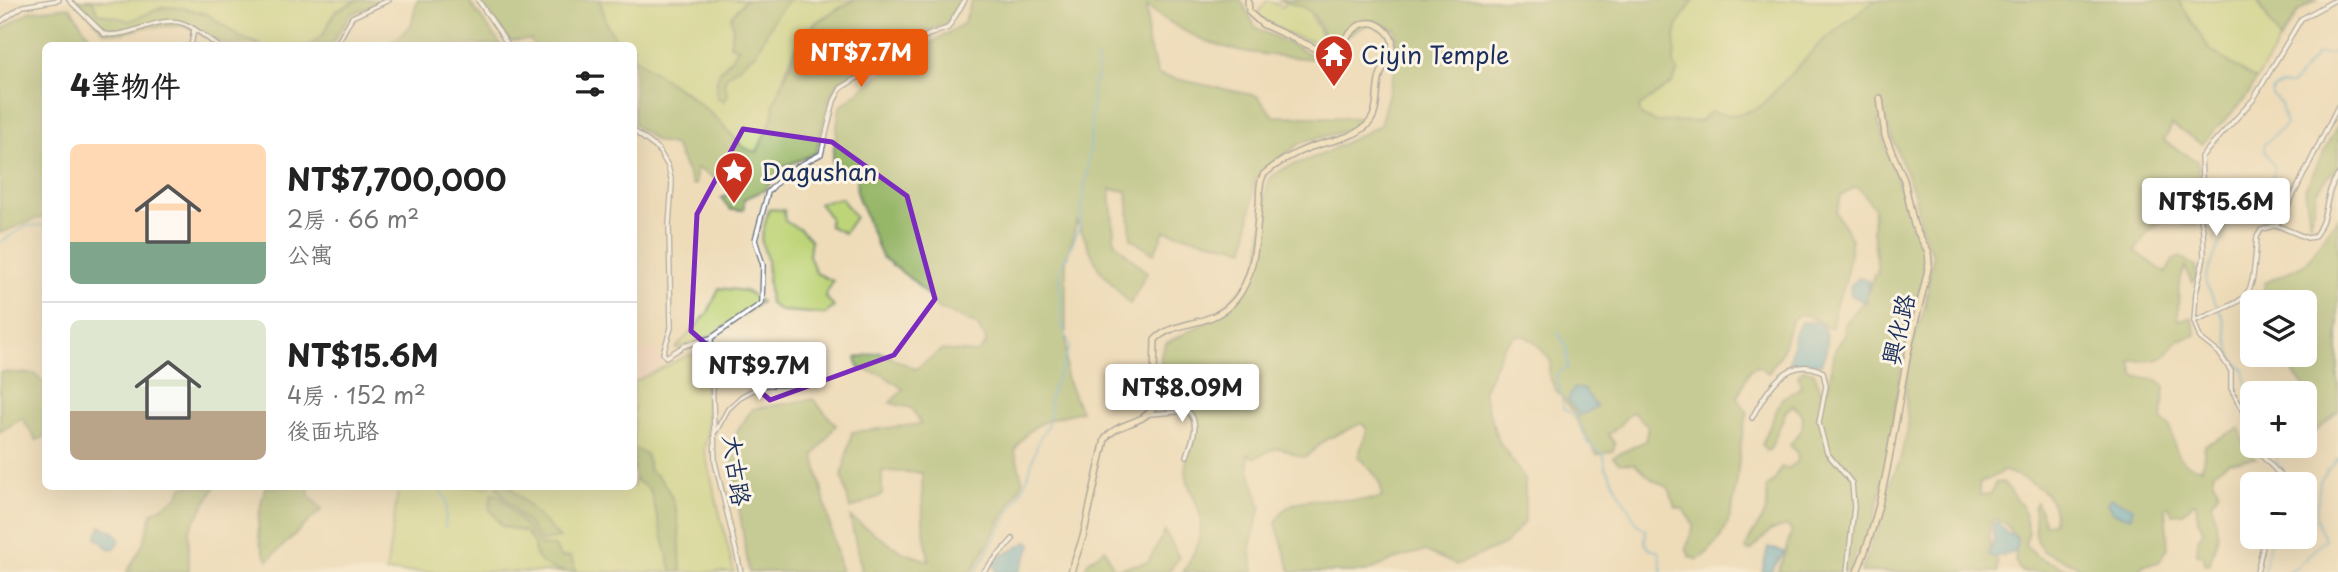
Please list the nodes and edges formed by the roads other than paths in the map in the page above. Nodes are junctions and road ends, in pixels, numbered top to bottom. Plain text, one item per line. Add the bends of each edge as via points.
1 (59, 0) edge
2 (69, 0) edge
3 (389, 0) edge
4 (478, 0) edge
5 (965, 0) edge
6 (1248, 0) edge
7 (2335, 0) edge
8 (0, 22) edge
9 (194, 29) junction
10 (192, 42) edge
11 (212, 42) edge
12 (337, 42) edge
13 (506, 42) edge
14 (1880, 98) dead end
15 (2338, 106) edge
16 (637, 133) edge
17 (2338, 175) edge
18 (2276, 225) junction
19 (2194, 321) junction
20 (710, 338) junction
21 (807, 379) dead end
22 (1149, 414) junction
23 (1752, 418) dead end
24 (715, 433) junction
25 (1187, 456) dead end
26 (2277, 472) edge
27 (1013, 539) dead end
28 (2262, 549) edge
29 (741, 572) edge
30 (983, 572) edge
31 (1071, 572) edge
32 (1847, 572) edge
33 (1857, 572) edge
34 (2257, 572) edge

1 - 8 street via 23,6
2 - 9 street via 108,35 170,21
3 - 12 street via 352,17
4 - 13 street
5 - 20 street via 948,27 841,89 821,154 787,172 768,192 755,240 763,265 762,303
6 - 22 street via 1255,19 1307,47 1329,51 1370,23 1382,28 1392,47 1381,72 1373,119 1365,127 1305,149 1264,174 1245,284 1224,311 1157,337 1153,345 1155,402
7 - 19 street via 2301,19 2253,100 2202,153 2199,211 2204,257
9 - 10 street
9 - 11 street
14 - 33 street, 興化路 via 1885,136 1904,180 1929,263 1876,527
15 - 18 street
16 - 20 street via 664,157 672,183 671,328 663,354 666,357
17 - 18 street via 2314,237
18 - 19 street via 2261,230 2257,237 2252,290 2242,300
19 - 26 street via 2200,338 2220,353 2231,372 2248,448
20 - 24 street, 大古路
21 - 24 street via 763,386 742,396 728,409
22 - 25 street via 1188,411 1196,425
22 - 31 street via 1105,439
23 - 32 street via 1767,388 1787,371 1812,368 1824,372 1819,423 1826,453 1853,483
24 - 29 street, 大古路 via 715,462
27 - 30 street
28 - 34 street

